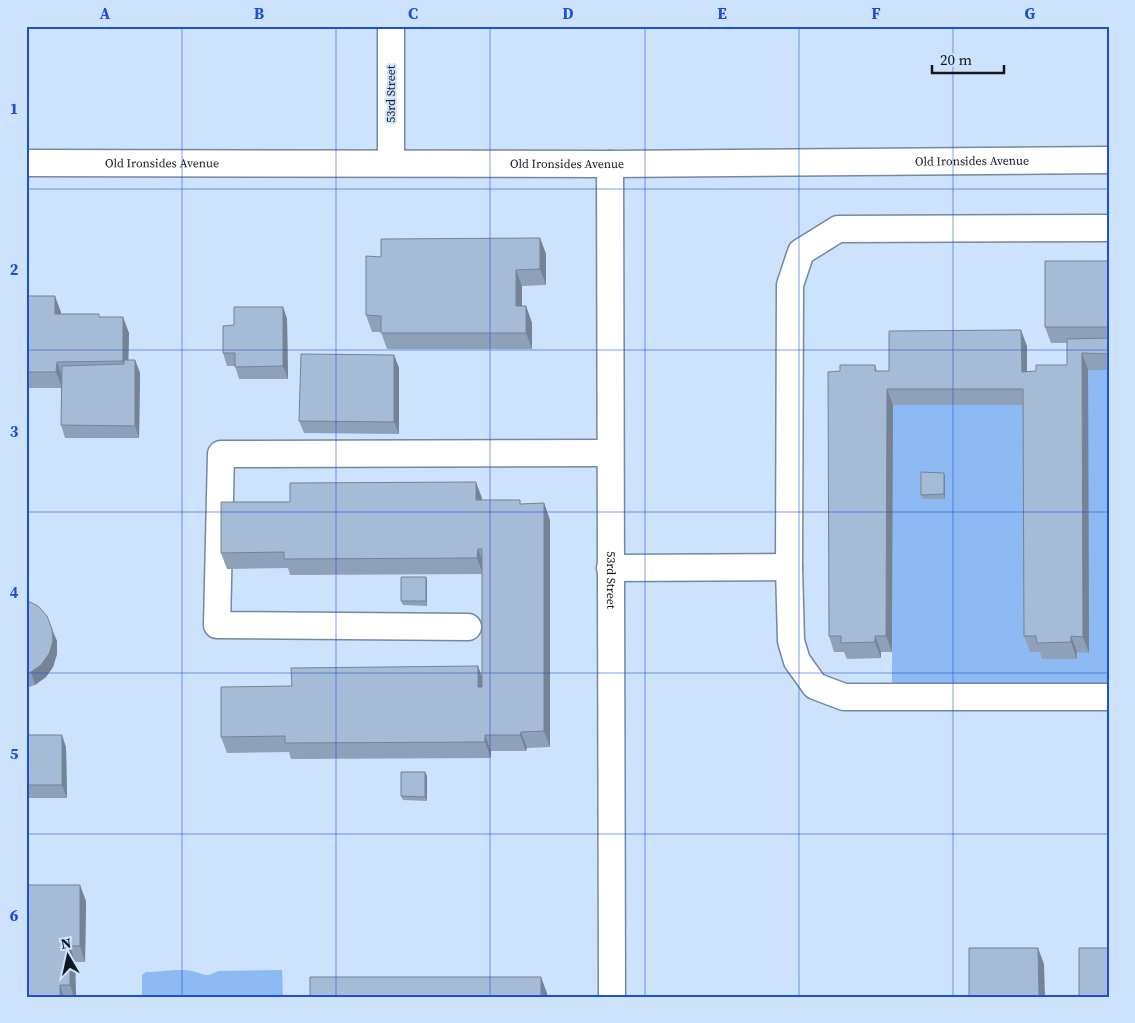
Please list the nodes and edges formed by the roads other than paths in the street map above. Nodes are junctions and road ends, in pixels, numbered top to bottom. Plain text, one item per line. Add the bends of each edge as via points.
1 (391, 26) edge
2 (1109, 160) edge
3 (26, 163) edge
4 (391, 163) junction
5 (610, 164) junction
6 (1109, 228) edge
7 (610, 453) junction
8 (789, 567) junction
9 (610, 568) junction
10 (468, 627) dead end
11 (1109, 697) edge
12 (612, 997) edge

1 - 4 street, 53rd Street
2 - 5 street, Old Ironsides Avenue
3 - 4 street, Old Ironsides Avenue
4 - 5 street, Old Ironsides Avenue
5 - 7 street, 53rd Street
6 - 8 street via 838,229 801,252 790,285
7 - 9 street, 53rd Street
7 - 10 street via 221,454 217,625
8 - 9 street
8 - 11 street via 791,641 797,661 815,686 844,698
9 - 12 street, 53rd Street

